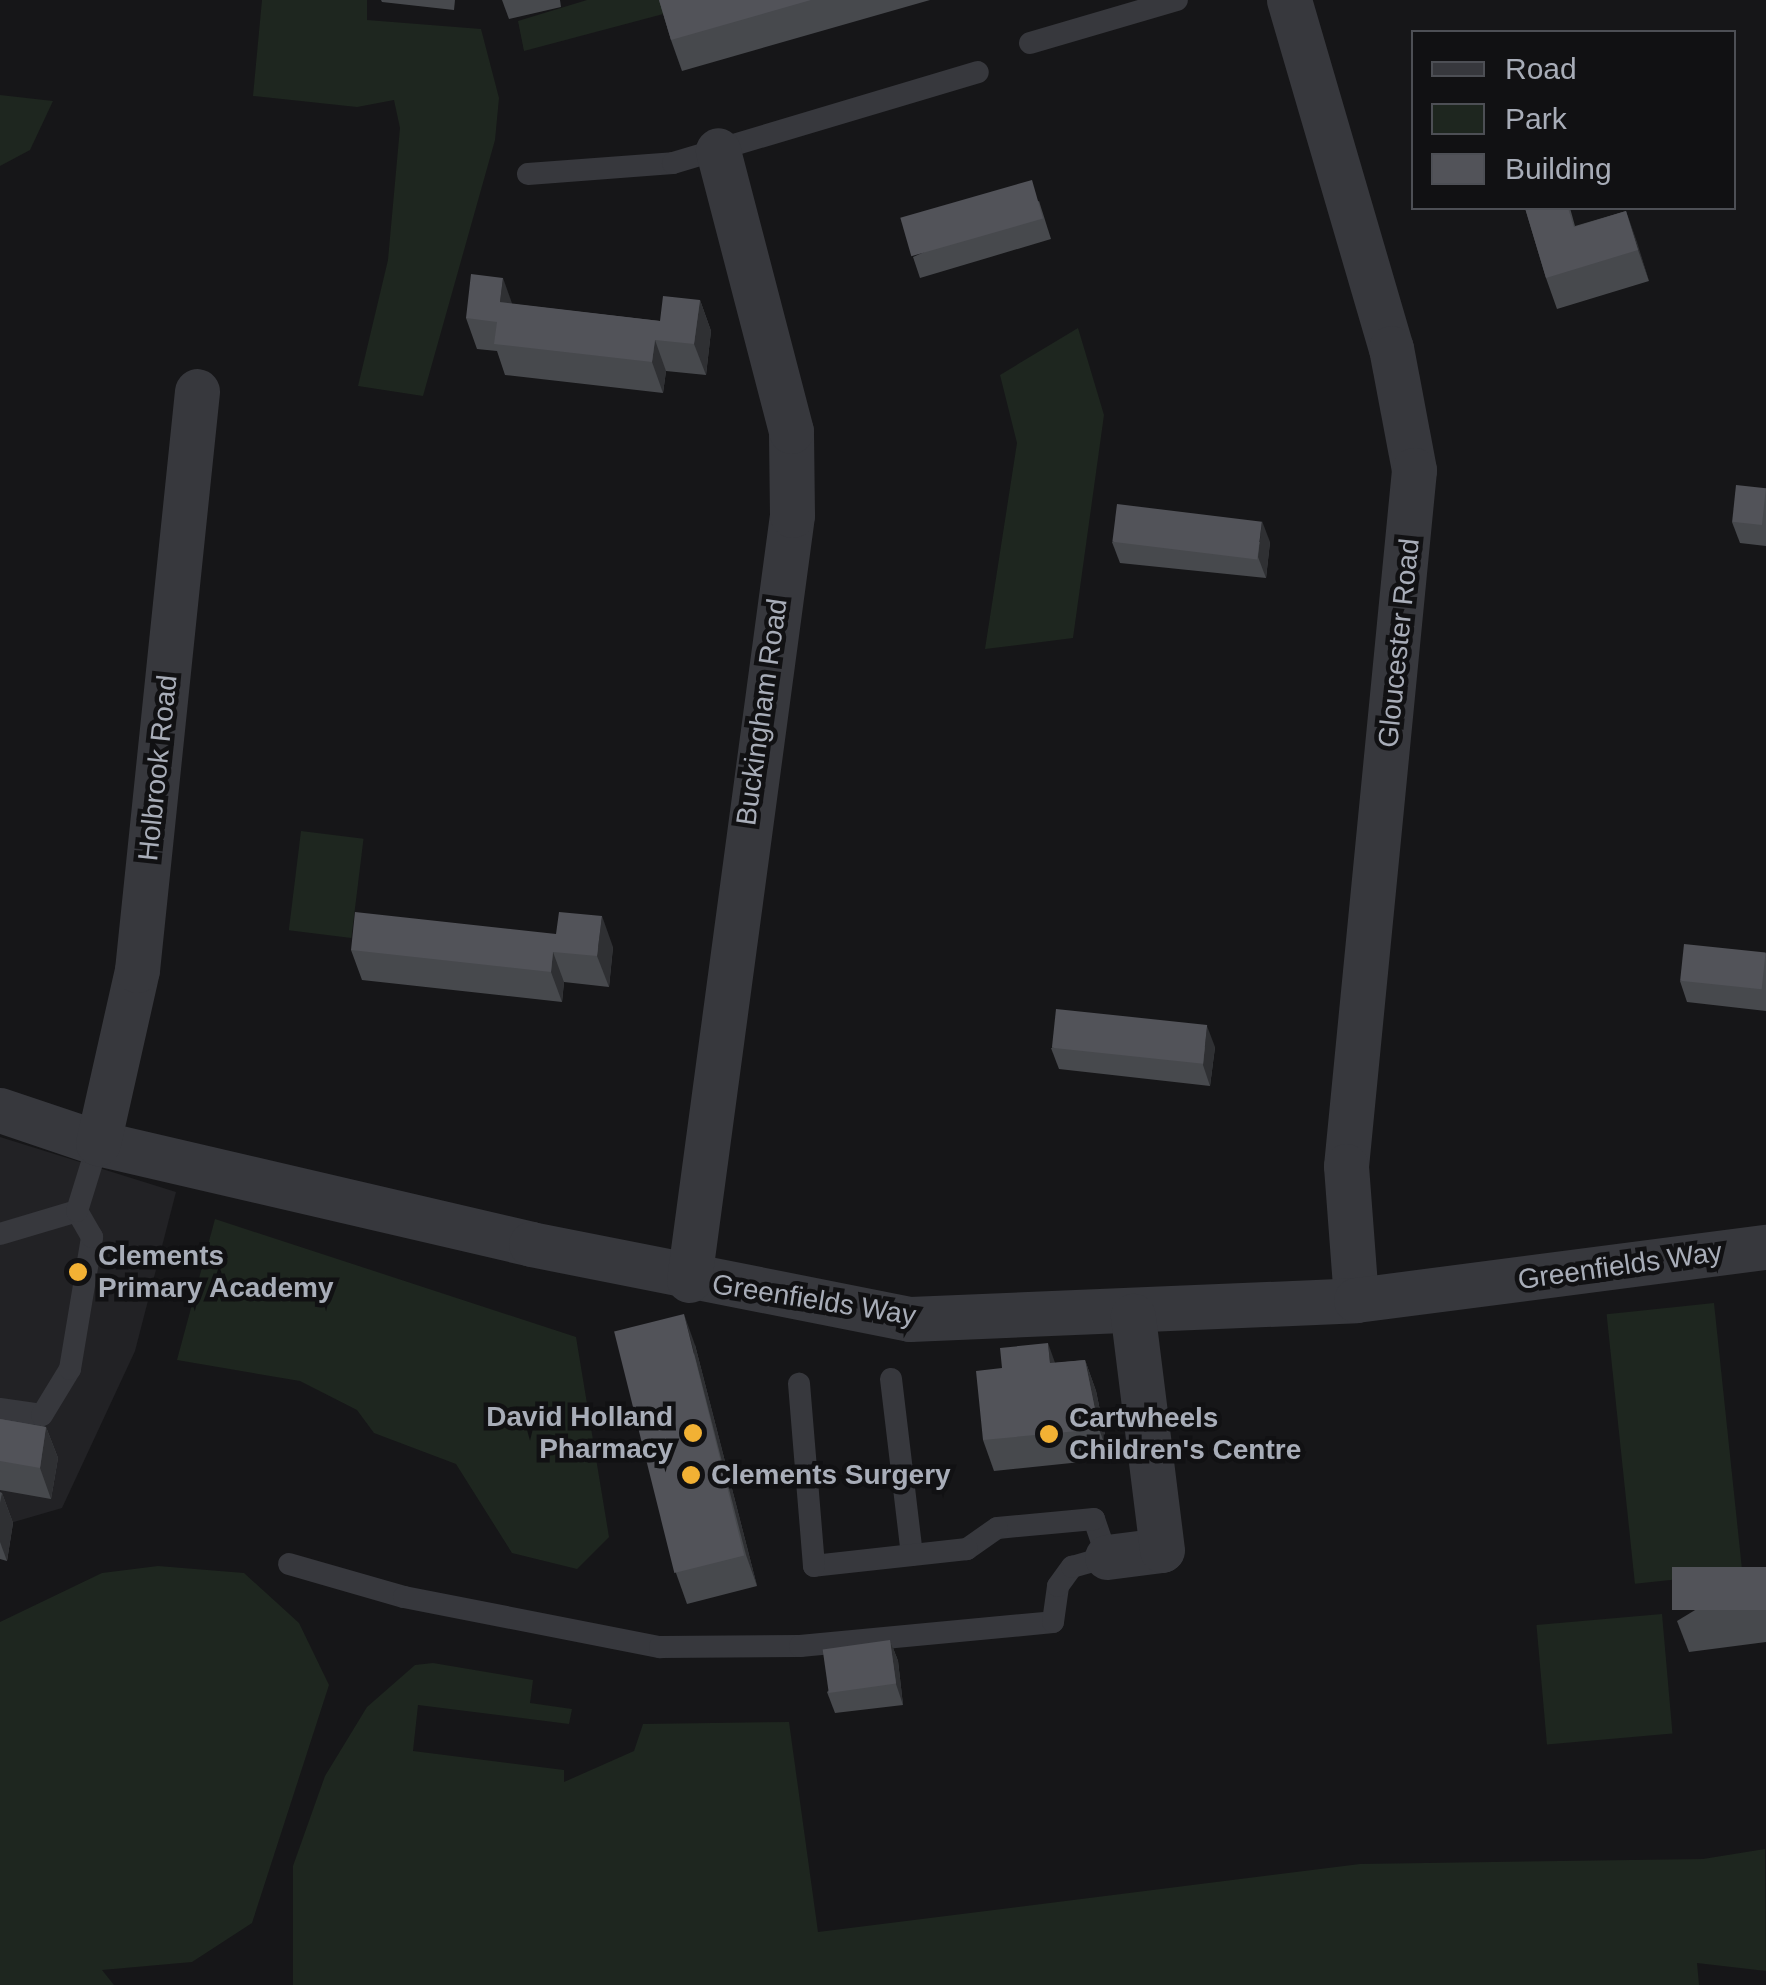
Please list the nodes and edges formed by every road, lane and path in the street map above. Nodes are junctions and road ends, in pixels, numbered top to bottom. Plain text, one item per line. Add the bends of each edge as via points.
1 (1178, 0) edge
2 (1288, 0) edge
3 (1030, 43) dead end
4 (978, 72) dead end
5 (718, 150) junction
6 (528, 174) dead end
7 (197, 390) dead end
8 (0, 1110) edge
9 (98, 1143) junction
10 (77, 1211) junction
11 (0, 1234) edge
12 (1766, 1247) edge
13 (689, 1280) junction
14 (1356, 1300) junction
15 (1133, 1316) junction
16 (890, 1379) dead end
17 (798, 1384) dead end
18 (0, 1409) edge
19 (912, 1555) junction
20 (1107, 1557) junction
21 (289, 1564) dead end

1 - 3 lane
2 - 14 street, Gloucester Road via 1390,348 1414,470 1346,1166
4 - 5 lane
5 - 6 lane via 674,164
5 - 13 street, Buckingham Road via 791,431 792,515
7 - 9 street, Holbrook Road via 137,970
8 - 9 street, Greenfields Way
9 - 10 lane
9 - 13 street, Greenfields Way
10 - 11 lane
10 - 18 lane via 92,1237 70,1369 42,1416
12 - 14 street, Greenfields Way
13 - 15 street, Greenfields Way via 910,1319
14 - 15 street, Greenfields Way
15 - 20 street via 1162,1550
16 - 19 lane
17 - 19 lane via 814,1566
19 - 20 lane via 967,1549 996,1528 1094,1519
20 - 21 lane via 1072,1567 1058,1586 1054,1622 800,1646 660,1648 404,1597

